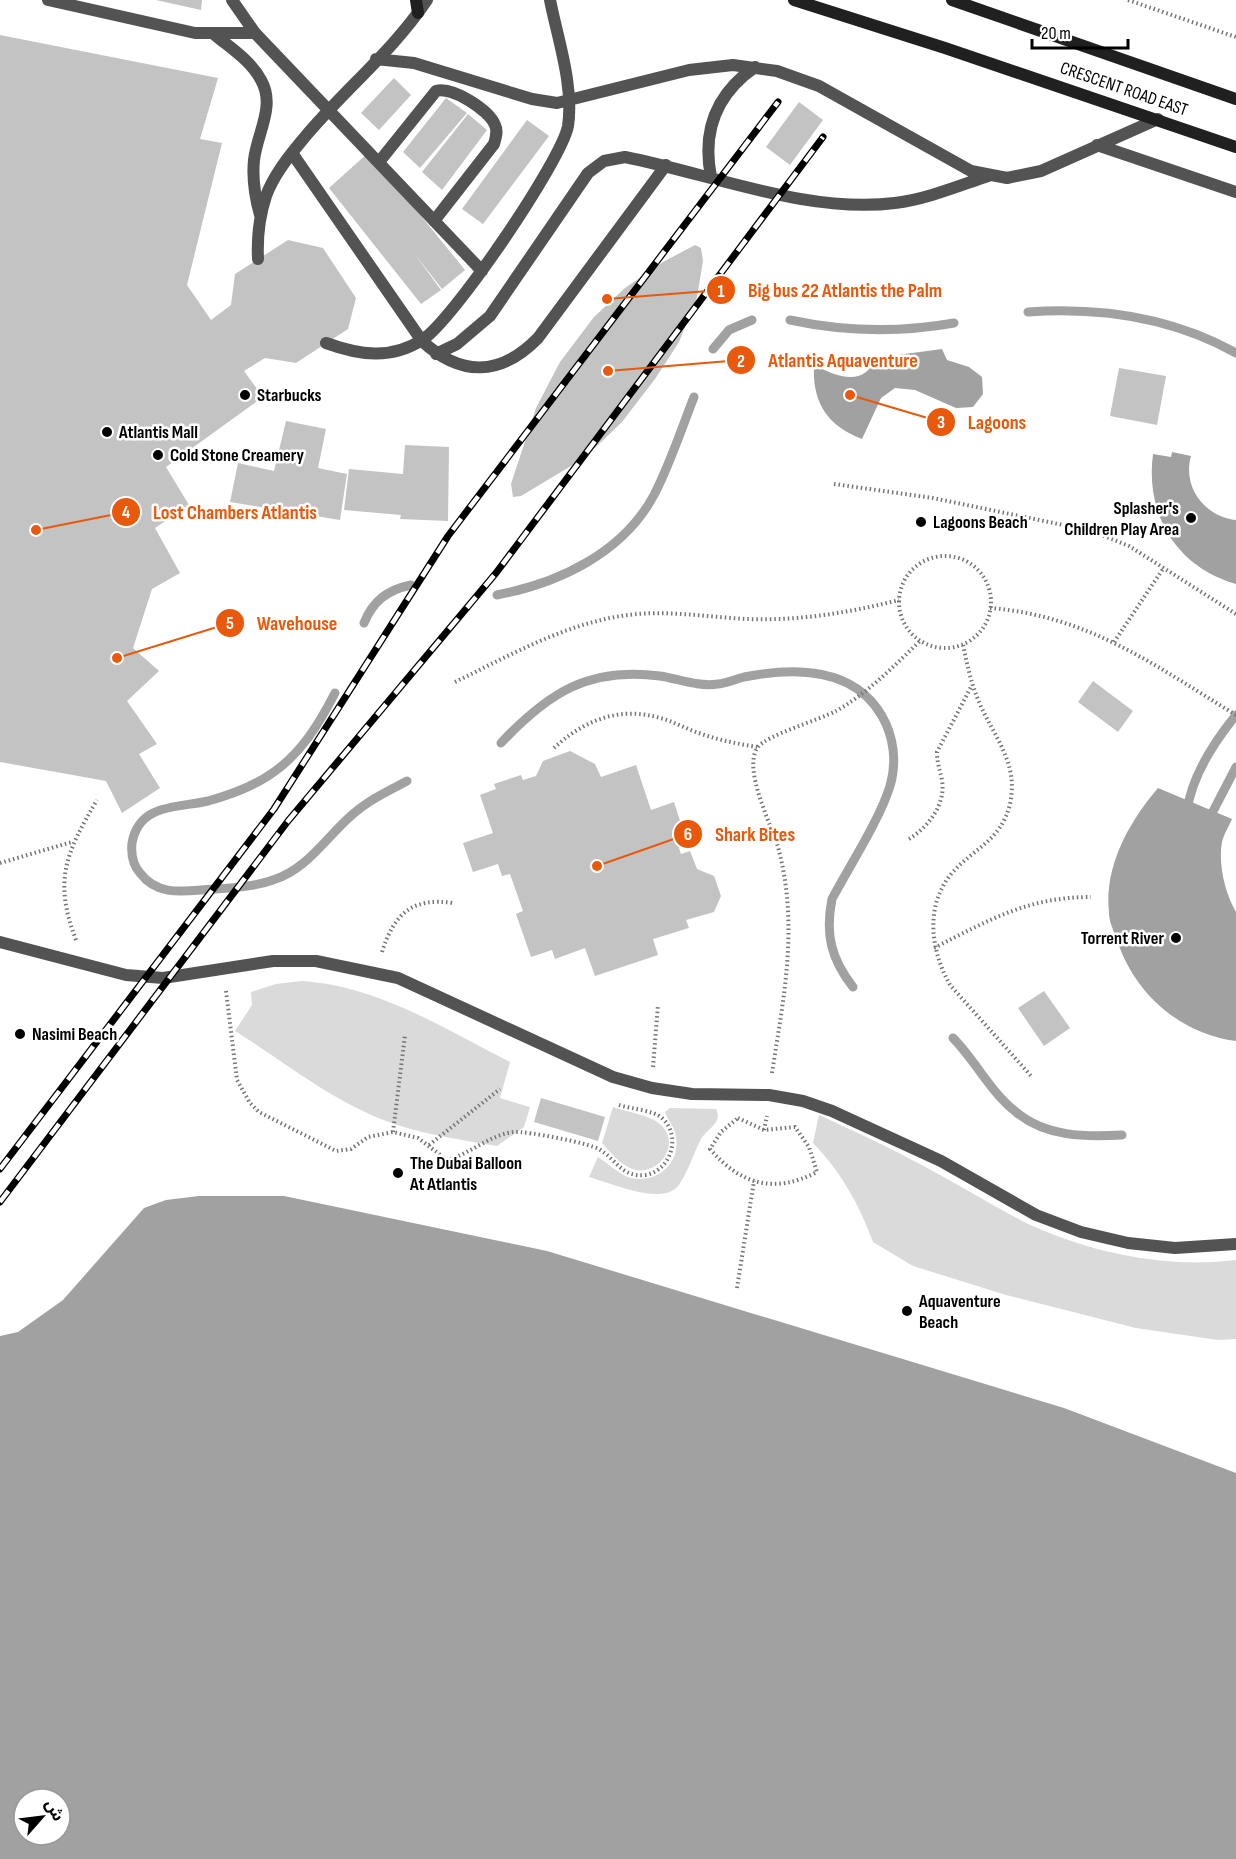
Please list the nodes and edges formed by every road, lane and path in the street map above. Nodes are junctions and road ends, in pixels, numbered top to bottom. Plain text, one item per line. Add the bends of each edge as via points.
1 (48, 0) edge
2 (232, 0) edge
3 (416, 0) edge
4 (427, 0) edge
5 (550, 0) edge
6 (794, 0) edge
7 (952, 0) edge
8 (1128, 0) edge
9 (418, 13) junction
10 (255, 33) junction
11 (215, 35) junction
12 (1236, 37) edge
13 (376, 59) junction
14 (755, 67) junction
15 (1236, 99) edge
16 (569, 102) junction
17 (327, 110) junction
18 (1158, 119) junction
19 (1097, 145) junction
20 (1236, 147) edge
21 (292, 153) junction
22 (379, 162) junction
23 (666, 165) junction
24 (988, 176) junction
25 (711, 177) junction
26 (1236, 192) edge
27 (260, 215) junction
28 (434, 220) junction
29 (258, 259) dead end
30 (482, 271) junction
31 (422, 340) junction
32 (326, 343) dead end
33 (436, 354) junction
34 (834, 484) dead end
35 (1163, 569) junction
36 (899, 600) junction
37 (990, 608) junction
38 (1236, 614) edge
39 (920, 641) junction
40 (1114, 642) junction
41 (963, 645) junction
42 (455, 682) dead end
43 (972, 684) junction
44 (1236, 715) edge
45 (758, 747) junction
46 (554, 748) dead end
47 (97, 800) dead end
48 (909, 839) dead end
49 (72, 842) junction
50 (0, 863) edge
51 (1091, 897) dead end
52 (453, 903) dead end
53 (0, 942) edge
54 (934, 948) junction
55 (90, 968) junction
56 (223, 969) junction
57 (375, 972) junction
58 (658, 1005) dead end
59 (405, 1035) dead end
60 (653, 1067) dead end
61 (1032, 1077) dead end
62 (500, 1089) dead end
63 (769, 1095) junction
64 (619, 1105) dead end
65 (766, 1117) dead end
66 (764, 1130) junction
67 (393, 1132) junction
68 (429, 1145) junction
69 (754, 1181) junction
70 (1236, 1244) edge
71 (737, 1288) dead end

1 - 11 street
2 - 10 street
3 - 9 main road
4 - 9 street
5 - 16 street
6 - 18 main road, CRESCENT ROAD EAST
7 - 15 main road, CRESCENT ROAD EAST
8 - 12 path
9 - 13 street
10 - 11 street
10 - 17 street
11 - 27 street via 255,70 266,96 267,110 254,161
13 - 16 street via 414,63 544,102
13 - 17 street
14 - 16 street via 689,70
14 - 24 street via 819,86 971,171
14 - 25 street via 740,77 718,106 708,141
16 - 30 street via 568,127 562,144
17 - 21 street
17 - 22 street
18 - 19 street
18 - 20 main road, CRESCENT ROAD EAST
19 - 24 street via 1024,176
19 - 26 street
21 - 27 street via 267,193
21 - 31 street
22 - 28 street
22 - 28 street via 436,91 454,91 488,115 496,128 494,144
23 - 25 street
23 - 33 street via 625,157 596,166 489,316 466,338
23 - 33 street via 525,351 509,362 491,367 453,363
24 - 25 street via 898,203 844,206
27 - 29 street
28 - 30 street
30 - 31 street via 440,326
31 - 32 street via 378,355 355,354
31 - 33 street
34 - 35 path via 933,498 1092,531 1129,546
35 - 38 path
35 - 40 path
36 - 37 path via 910,571 938,556 954,557 982,575 989,591
36 - 39 path via 908,631
36 - 42 path via 861,610 794,618 672,613 601,620 540,641
37 - 40 path via 1054,617
37 - 41 path via 986,623
39 - 41 path via 934,647
39 - 45 path via 880,679 837,710 770,738
40 - 44 path
41 - 43 path
43 - 48 path via 938,752 942,781 936,812
43 - 54 path via 1009,759 1010,804 988,844 952,873 942,890 933,928
45 - 46 path via 699,734 662,718 623,713 585,724
45 - 63 path via 752,769 777,844 789,906 788,968
47 - 49 path
49 - 50 path
49 - 55 path via 64,874 65,898 69,922
51 - 54 path via 1057,898 1023,906
52 - 57 path via 428,902 405,911 391,927
53 - 55 street
54 - 61 path via 950,985
55 - 56 street via 163,978
56 - 57 street via 273,961 316,962
56 - 67 path via 234,1068 242,1092 260,1112 336,1151 351,1149 380,1133
57 - 63 street via 437,995 612,1077 692,1094
58 - 60 path
59 - 67 path
62 - 68 path
63 - 70 street via 803,1101 887,1134 1036,1215 1081,1232 1175,1248
64 - 68 path via 661,1117 668,1126 672,1147 669,1158 653,1173 625,1172 596,1148 521,1132 505,1134 447,1160
65 - 66 path
66 - 69 path via 738,1118 721,1132 710,1149 737,1174
66 - 69 path via 795,1127 809,1147 818,1172 787,1184
67 - 68 path
69 - 71 path

